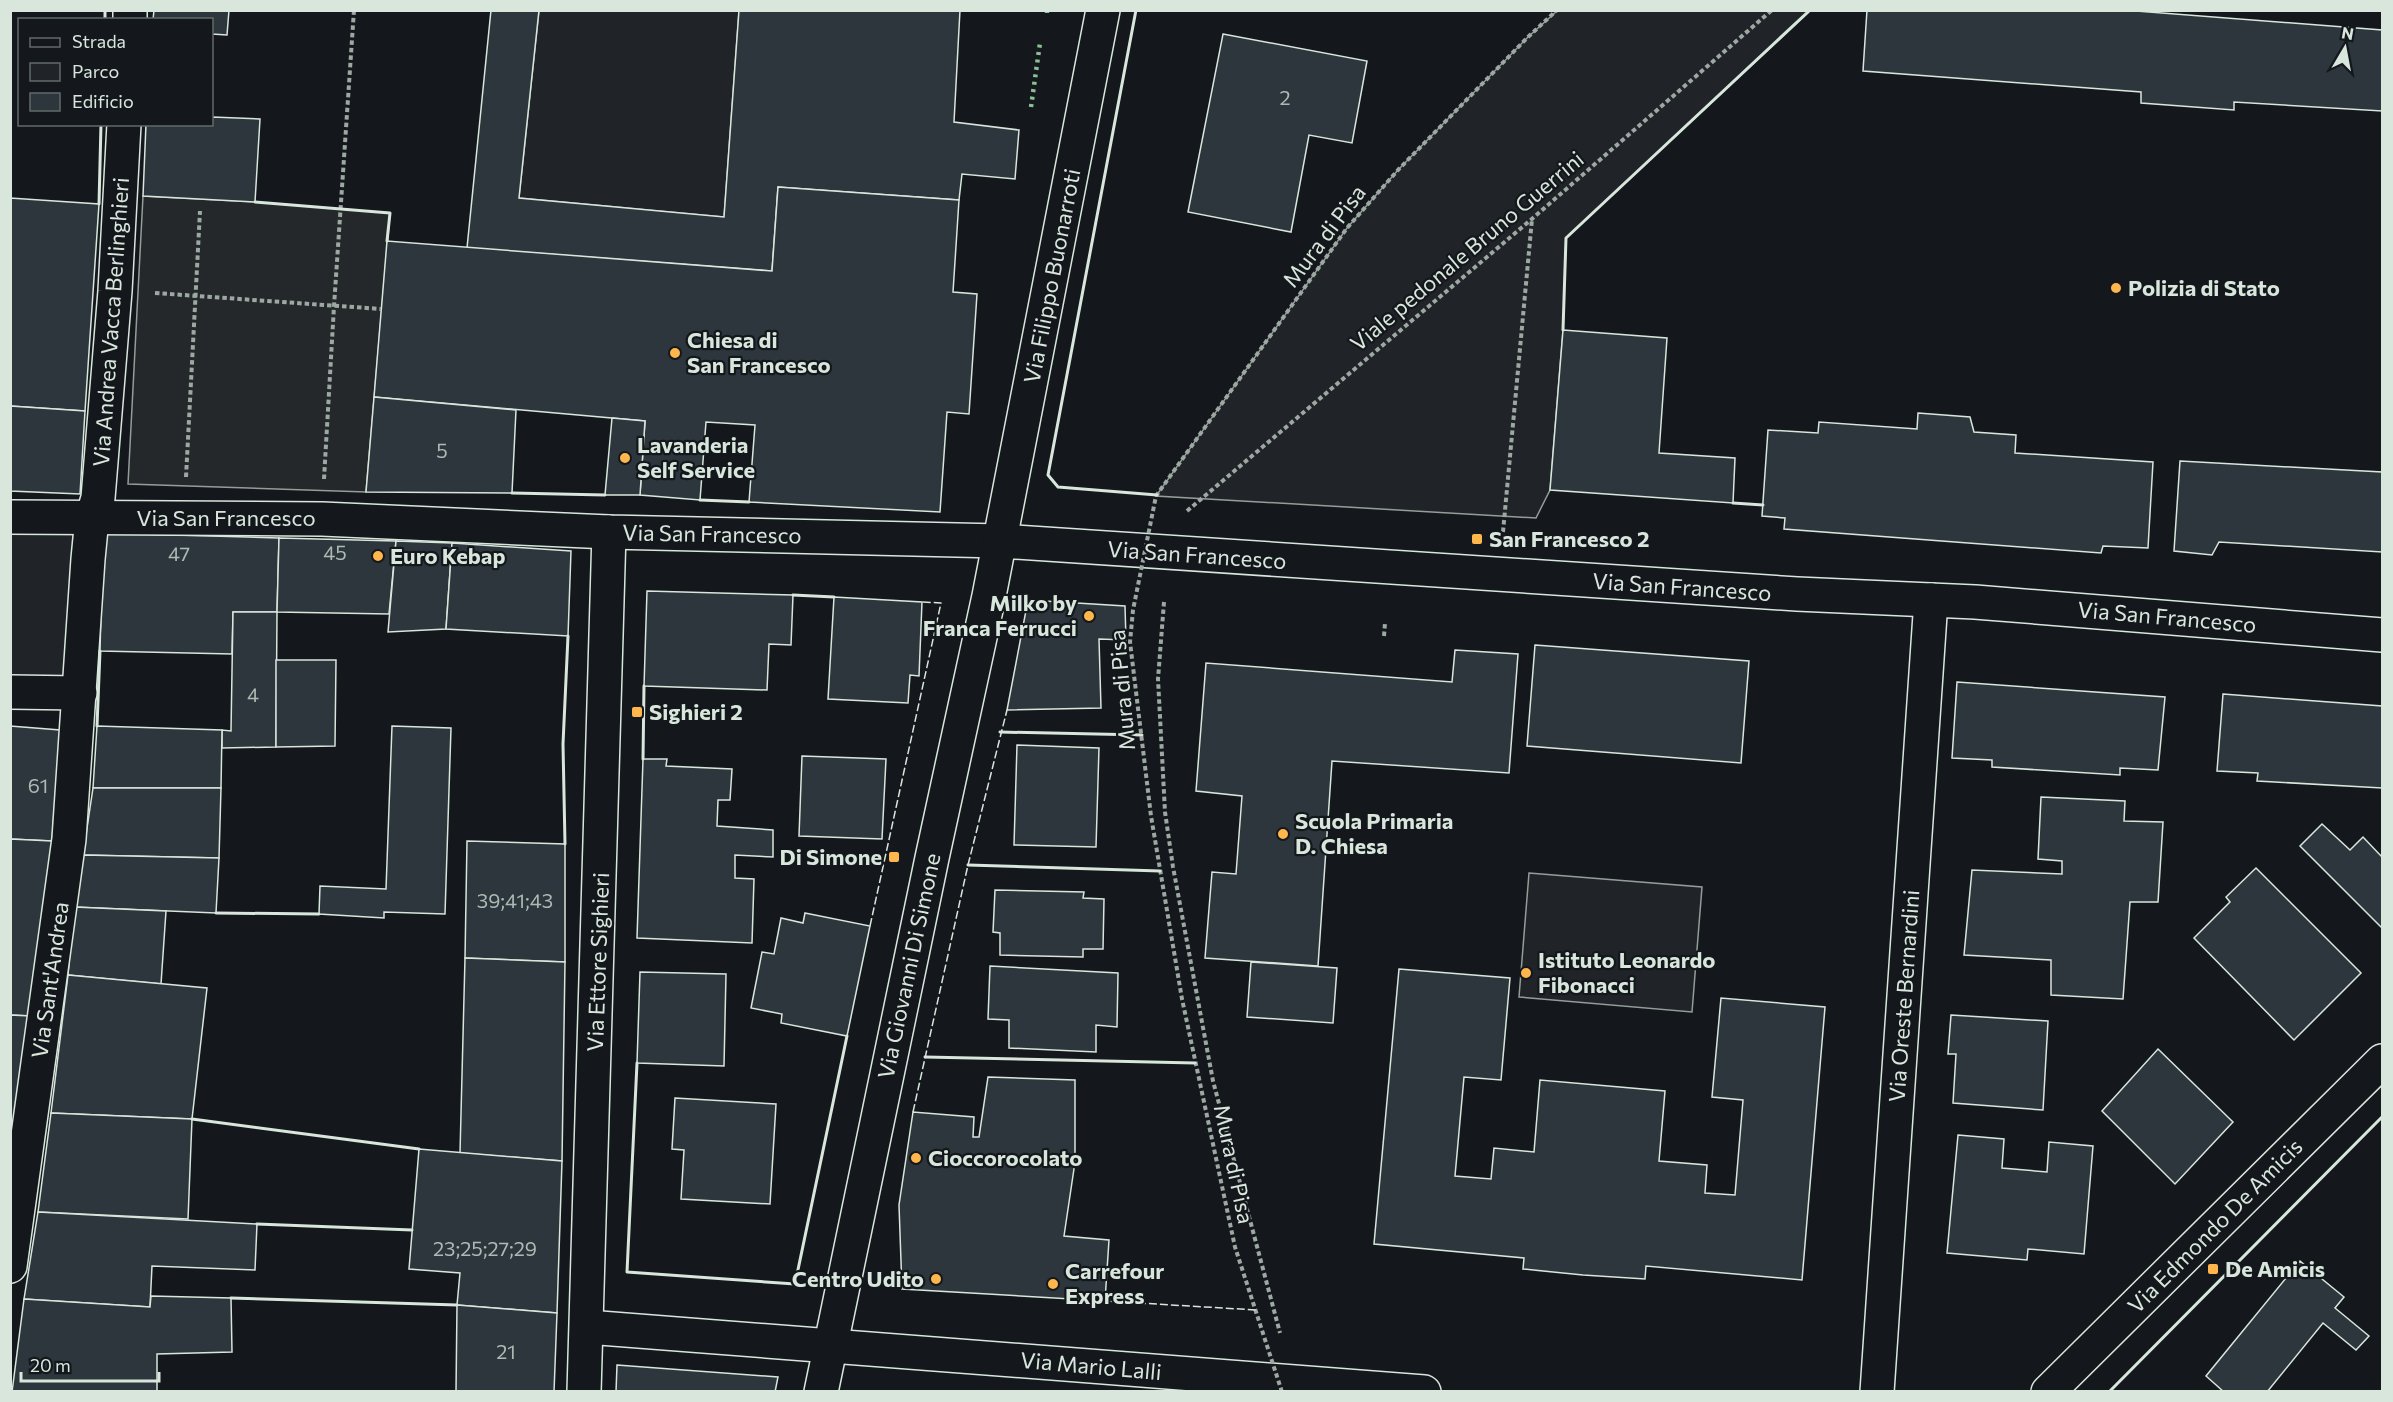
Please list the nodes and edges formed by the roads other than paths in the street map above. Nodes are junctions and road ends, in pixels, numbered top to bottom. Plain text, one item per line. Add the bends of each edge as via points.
1 (1103, 10) edge
2 (124, 126) edge
3 (10, 517) edge
4 (92, 518) junction
5 (609, 532) junction
6 (1000, 541) junction
7 (1930, 600) junction
8 (2382, 635) edge
9 (10, 692) edge
10 (80, 693) junction
11 (2382, 1061) edge
12 (10, 1266) edge
13 (587, 1326) junction
14 (830, 1346) junction
15 (1281, 1386) edge
16 (584, 1392) edge
17 (821, 1392) edge
18 (1424, 1392) edge
19 (1877, 1392) edge
20 (2048, 1392) edge

1 - 6 street, Via Filippo Buonarroti
2 - 4 street, Via Andrea Vacca Berlinghieri via 115,291 99,486
3 - 4 street, Via San Francesco
4 - 5 street, Via San Francesco via 322,519
4 - 10 street, Via Andrea Vacca Berlinghieri
5 - 6 street, Via San Francesco
5 - 13 street, Via Ettore Sighieri
6 - 7 street, Via San Francesco
6 - 14 street, Via Giovanni Di Simone
7 - 8 street, Via San Francesco
7 - 19 street, Via Oreste Bernardini
9 - 10 street
10 - 12 street, Via Sant'Andrea via 69,839
11 - 20 street, Via Edmondo De Amicis
13 - 14 street, Via Mario Lalli
13 - 16 street, Via Ettore Sighieri
14 - 15 street, Via Mario Lalli
14 - 17 street, Via Giovanni Di Simone
15 - 18 street, Via Mario Lalli

